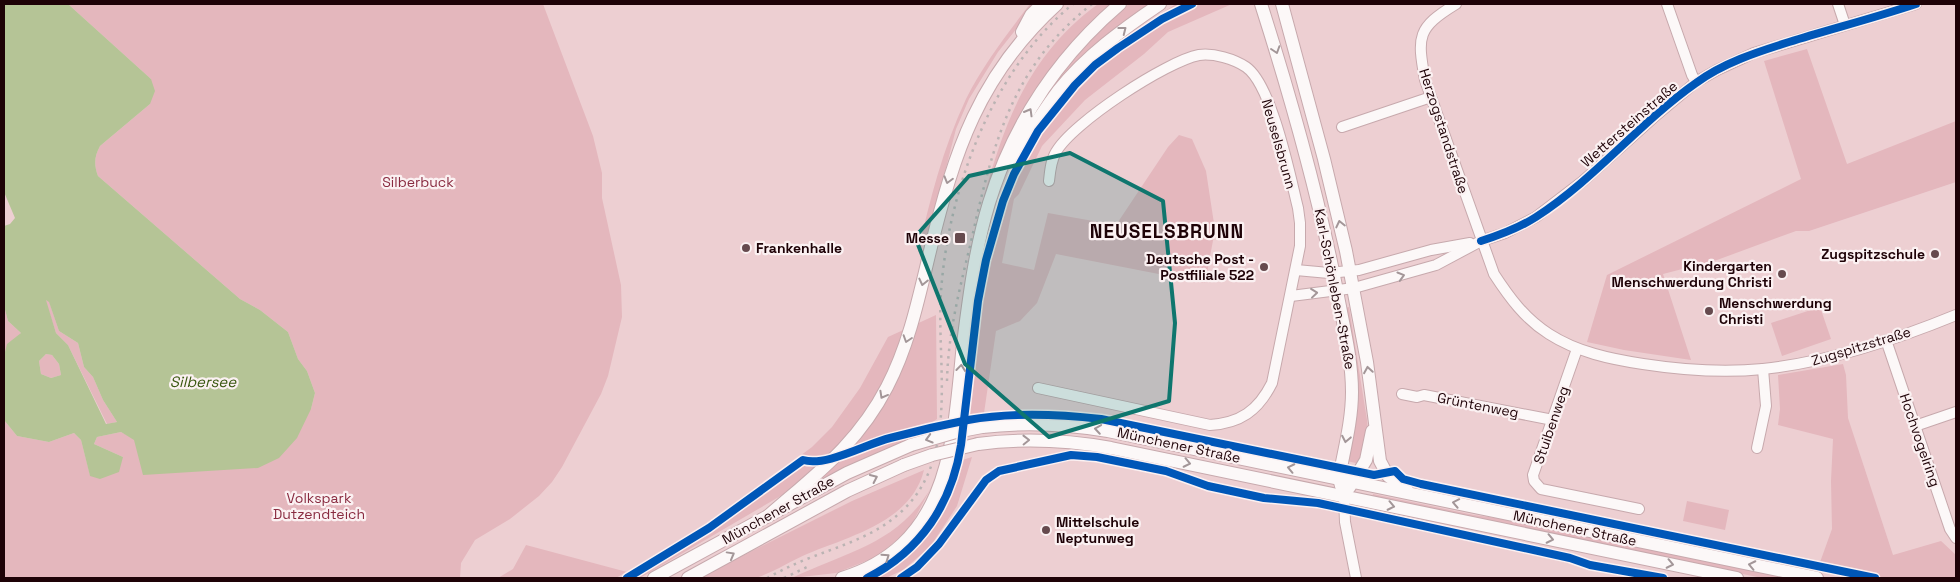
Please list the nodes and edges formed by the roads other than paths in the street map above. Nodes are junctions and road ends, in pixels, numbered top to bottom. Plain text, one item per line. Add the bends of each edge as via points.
1 (1042, 4) edge
2 (1057, 4) edge
3 (1120, 4) edge
4 (1160, 4) edge
5 (1261, 4) edge
6 (1282, 4) edge
7 (1456, 4) edge
8 (1667, 4) edge
9 (1838, 4) edge
10 (1916, 4) edge
11 (1845, 25) junction
12 (1013, 50) junction
13 (1696, 82) junction
14 (1431, 97) junction
15 (1342, 127) dead end
16 (1000, 172) junction
17 (1049, 181) dead end
18 (1481, 242) junction
19 (1296, 270) junction
20 (1333, 272) junction
21 (1350, 272) junction
22 (1354, 288) junction
23 (1337, 291) junction
24 (1291, 296) junction
25 (1956, 315) edge
26 (1886, 340) junction
27 (1578, 349) junction
28 (1763, 369) junction
29 (1038, 388) dead end
30 (1402, 394) dead end
31 (1956, 412) edge
32 (1374, 419) junction
33 (1554, 420) junction
34 (1915, 426) junction
35 (1757, 448) dead end
36 (1339, 478) junction
37 (1354, 482) junction
38 (1416, 495) junction
39 (1344, 496) junction
40 (1639, 509) dead end
41 (768, 516) junction
42 (1956, 538) edge
43 (654, 578) edge
44 (688, 578) edge
45 (842, 578) edge
46 (1356, 578) edge
47 (1737, 578) edge
48 (1817, 578) edge

1 - 12 main road via 1031,15
2 - 12 main road
16 -> 3 main road via 1020,128 1048,82 1078,44
16 -> 4 main road via 1072,76 1108,42
5 -> 20 main road, Karl-Schönleben-Straße via 1307,158
21 -> 6 main road, Karl-Schönleben-Straße via 1324,159
7 - 14 street, Herzogstandstraße via 1428,23 1422,34 1420,52
8 - 13 street
9 - 11 street
10 - 11 street, Wettersteinstraße
11 - 13 street, Wettersteinstraße via 1754,53
12 -> 41 main road via 983,95 959,147 915,311 887,387 866,423 842,452
13 - 18 street, Wettersteinstraße via 1559,200 1524,223
14 - 15 street
14 - 18 street, Herzogstandstraße
45 -> 16 main road via 874,565 901,544 925,516 941,485 954,430 975,260
17 - 19 street, Neuselsbrunn via 1056,151 1064,142 1099,110 1140,83 1200,55 1233,60 1255,76 1274,119 1300,223
18 - 21 street, Wettersteinstraße via 1431,250
22 -> 18 street, Wettersteinstraße via 1436,265
18 - 27 street, Zugspitzstraße via 1494,274 1523,314 1549,334
19 - 20 street
19 - 24 street, Neuselsbrunn
20 - 21 street, Wettersteinstraße
20 - 23 main road, Karl-Schönleben-Straße
21 - 22 main road, Karl-Schönleben-Straße
22 - 23 street, Wettersteinstraße
32 -> 22 main road, Karl-Schönleben-Straße
24 -> 23 street
23 -> 36 main road, Karl-Schönleben-Straße via 1352,392
24 - 29 street, Neuselsbrunn via 1272,383 1260,403 1236,420 1210,425
25 - 26 street, Zugspitzstraße
26 - 28 street, Zugspitzstraße via 1802,364
26 - 34 street, Hochvogelring
27 - 28 street, Zugspitzstraße via 1658,367
27 - 33 street, Stuibenweg
28 - 35 street via 1766,406
30 - 33 street, Grüntenweg via 1424,395
31 - 34 street
32 - 37 main road, Karl-Schönleben-Straße via 1368,453
32 - 38 main road, Karl-Schönleben-Straße via 1385,473
33 - 40 street, Stuibenweg via 1534,475 1534,481 1541,489
34 - 42 street, Hochvogelring via 1950,529
36 - 37 main road, Münchener Straße
36 - 39 main road, Karl-Schönleben-Straße
36 -> 41 main road, Münchener Straße, bridge via 1090,428 1032,424 956,432 911,445 856,469
37 - 38 main road, Münchener Straße
37 - 39 main road, Karl-Schönleben-Straße
48 -> 38 main road, Münchener Straße
44 -> 39 main road, Münchener Straße, bridge via 847,491 904,465 978,444 1031,440 1098,446
39 - 46 street via 1345,522
39 -> 47 main road, Münchener Straße
41 - 43 main road, Münchener Straße

